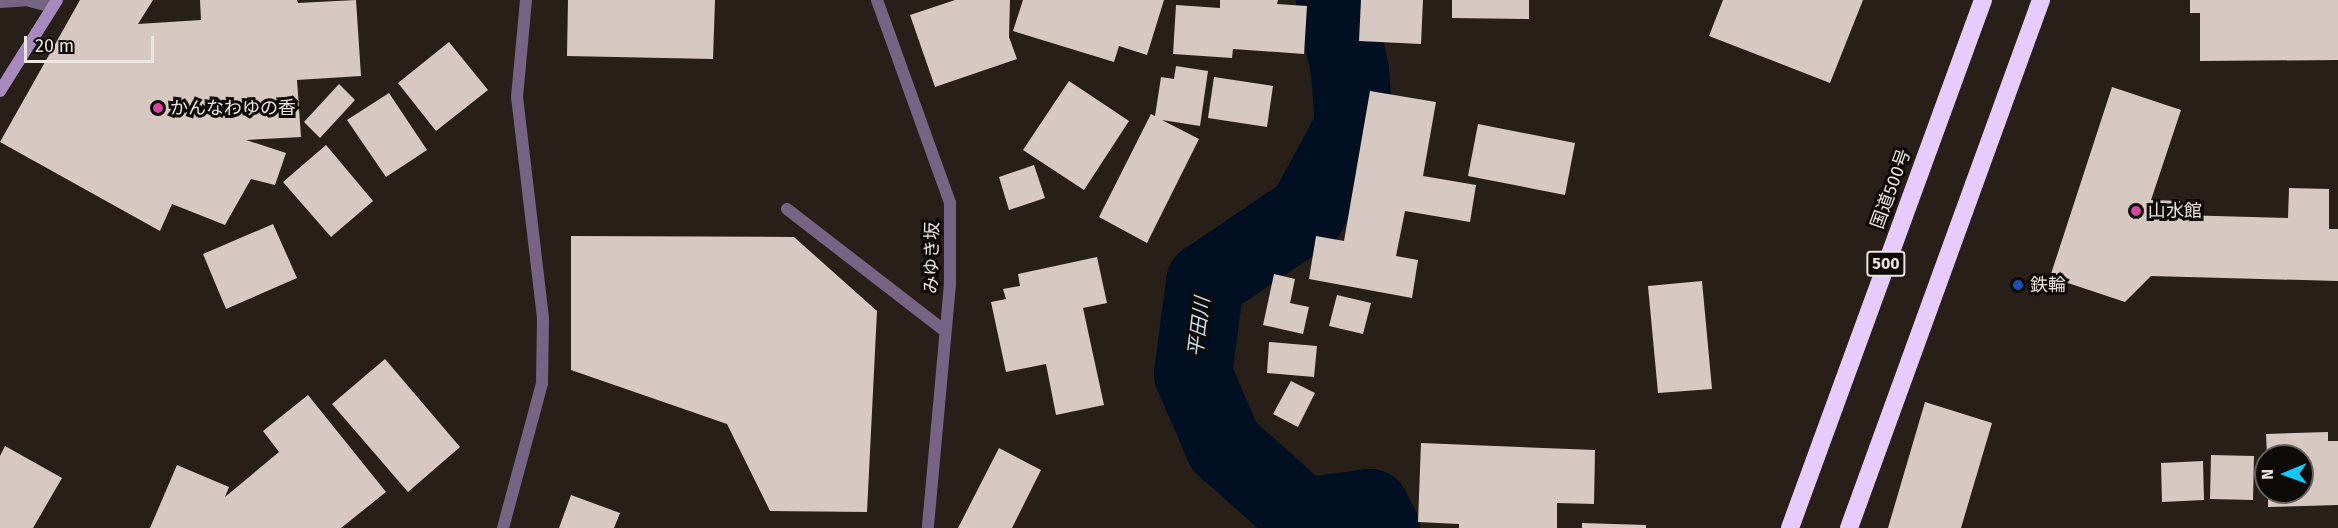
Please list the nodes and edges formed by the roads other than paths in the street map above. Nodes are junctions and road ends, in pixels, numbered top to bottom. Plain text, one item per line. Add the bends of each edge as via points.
1 (526, 0) edge
2 (877, 0) edge
3 (1983, 0) edge
4 (2041, 0) edge
5 (0, 2) edge
6 (54, 4) edge
7 (0, 91) edge
8 (788, 209) dead end
9 (945, 331) junction
10 (503, 528) edge
11 (928, 528) edge
12 (1790, 528) edge
13 (1849, 528) edge

1 - 10 street via 517,97 543,318 542,383
2 - 9 street, みゆき坂 via 950,203 950,284
3 - 12 highway, 国道500号 / 500
4 - 13 highway
5 - 6 street
6 - 7 street
8 - 9 street
9 - 11 street, みゆき坂

